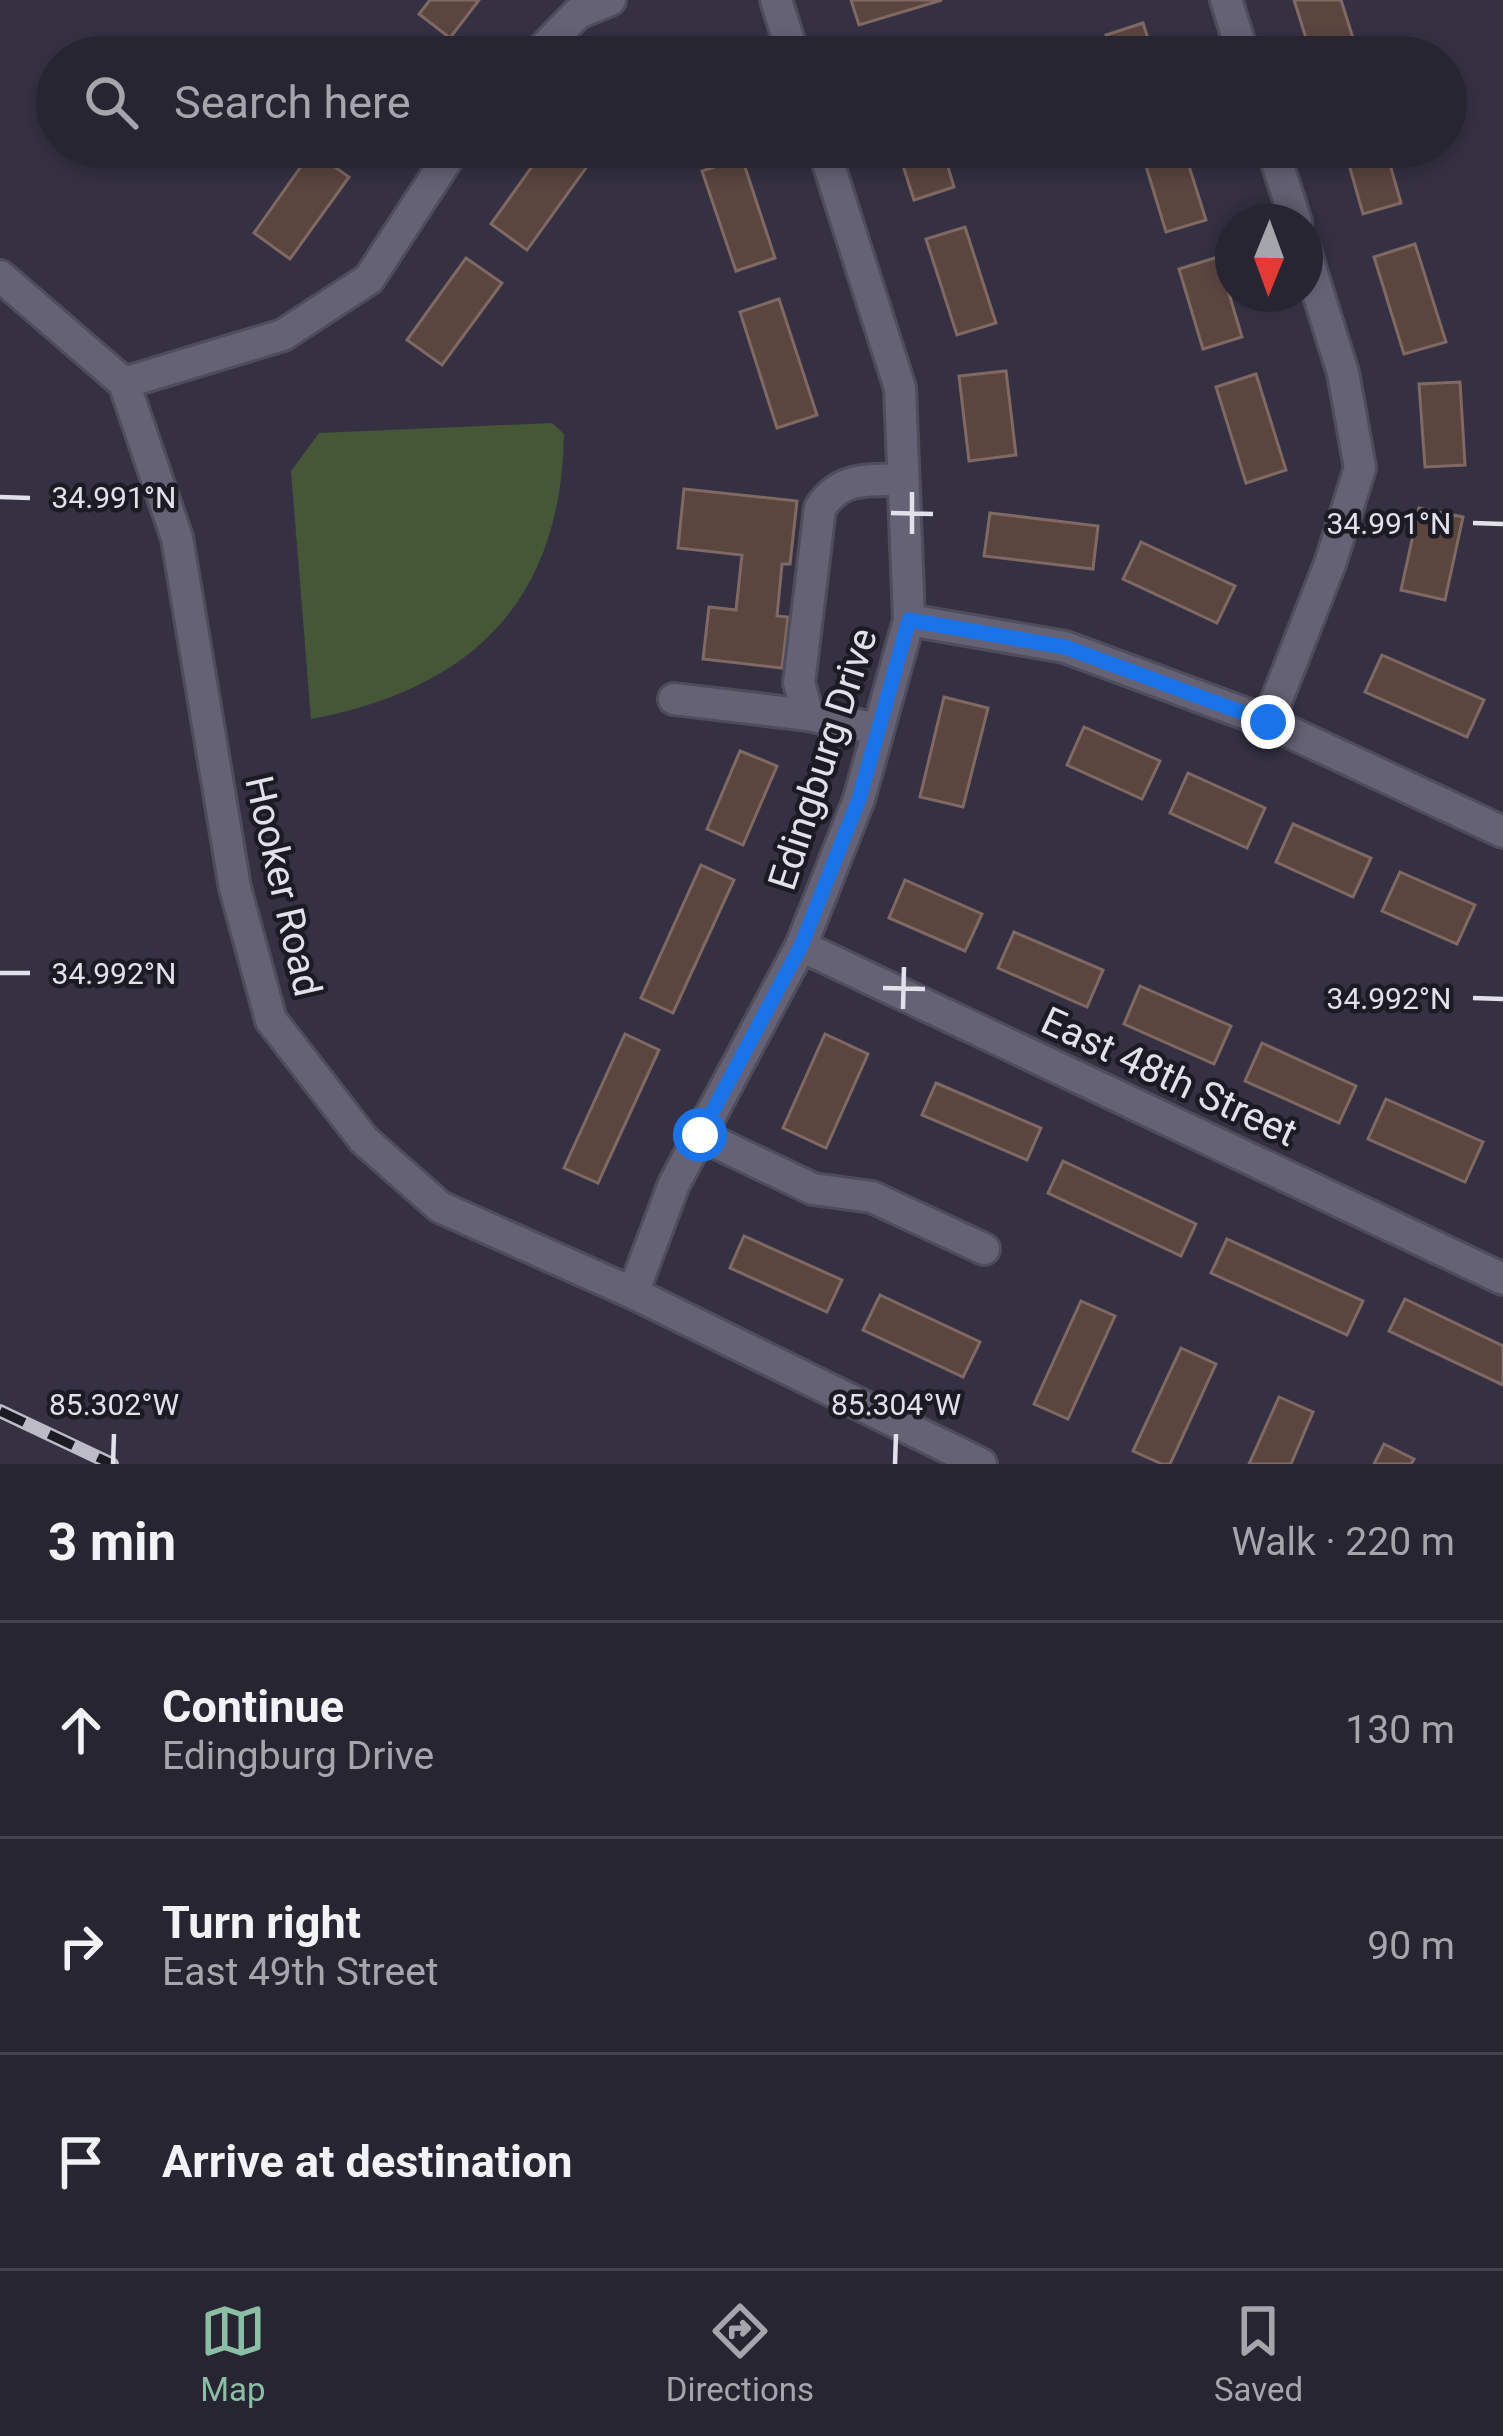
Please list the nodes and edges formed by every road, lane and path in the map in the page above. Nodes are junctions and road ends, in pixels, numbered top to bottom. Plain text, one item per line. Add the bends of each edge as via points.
1 (610, 0) edge
2 (776, 0) edge
3 (1226, 0) edge
4 (556, 36) edge
5 (787, 36) edge
6 (1237, 36) edge
7 (440, 168) edge
8 (830, 168) edge
9 (1279, 168) edge
10 (1290, 204) edge
11 (0, 276) edge
12 (1323, 309) edge
13 (124, 383) junction
14 (903, 480) junction
15 (909, 620) junction
16 (674, 699) dead end
17 (808, 715) junction
18 (1268, 722) junction
19 (878, 729) junction
20 (1503, 832) edge
21 (801, 946) junction
22 (700, 1135) junction
23 (985, 1249) dead end
24 (1502, 1276) edge
25 (633, 1293) junction
26 (981, 1464) edge

1 - 4 street via 578,14
2 - 5 street
3 - 6 street
7 - 13 street via 369,279 283,335
8 - 14 street, Edingburg Drive via 900,388
9 - 10 street
11 - 13 street
12 - 18 street via 1360,467
13 - 25 street, Hooker Road via 177,538 236,888 272,1020 364,1141 440,1208
14 - 15 street, Edingburg Drive
14 - 17 street via 853,480 820,508 799,683
15 - 18 street via 1065,647
15 - 19 street, Edingburg Drive
16 - 17 street
17 - 19 street
18 - 20 street
19 - 21 street, Edingburg Drive
21 - 22 street, Edingburg Drive
21 - 24 street, East 48th Street
22 - 23 street via 814,1189 872,1197
22 - 25 street, Edingburg Drive
25 - 26 street, Hooker Road

